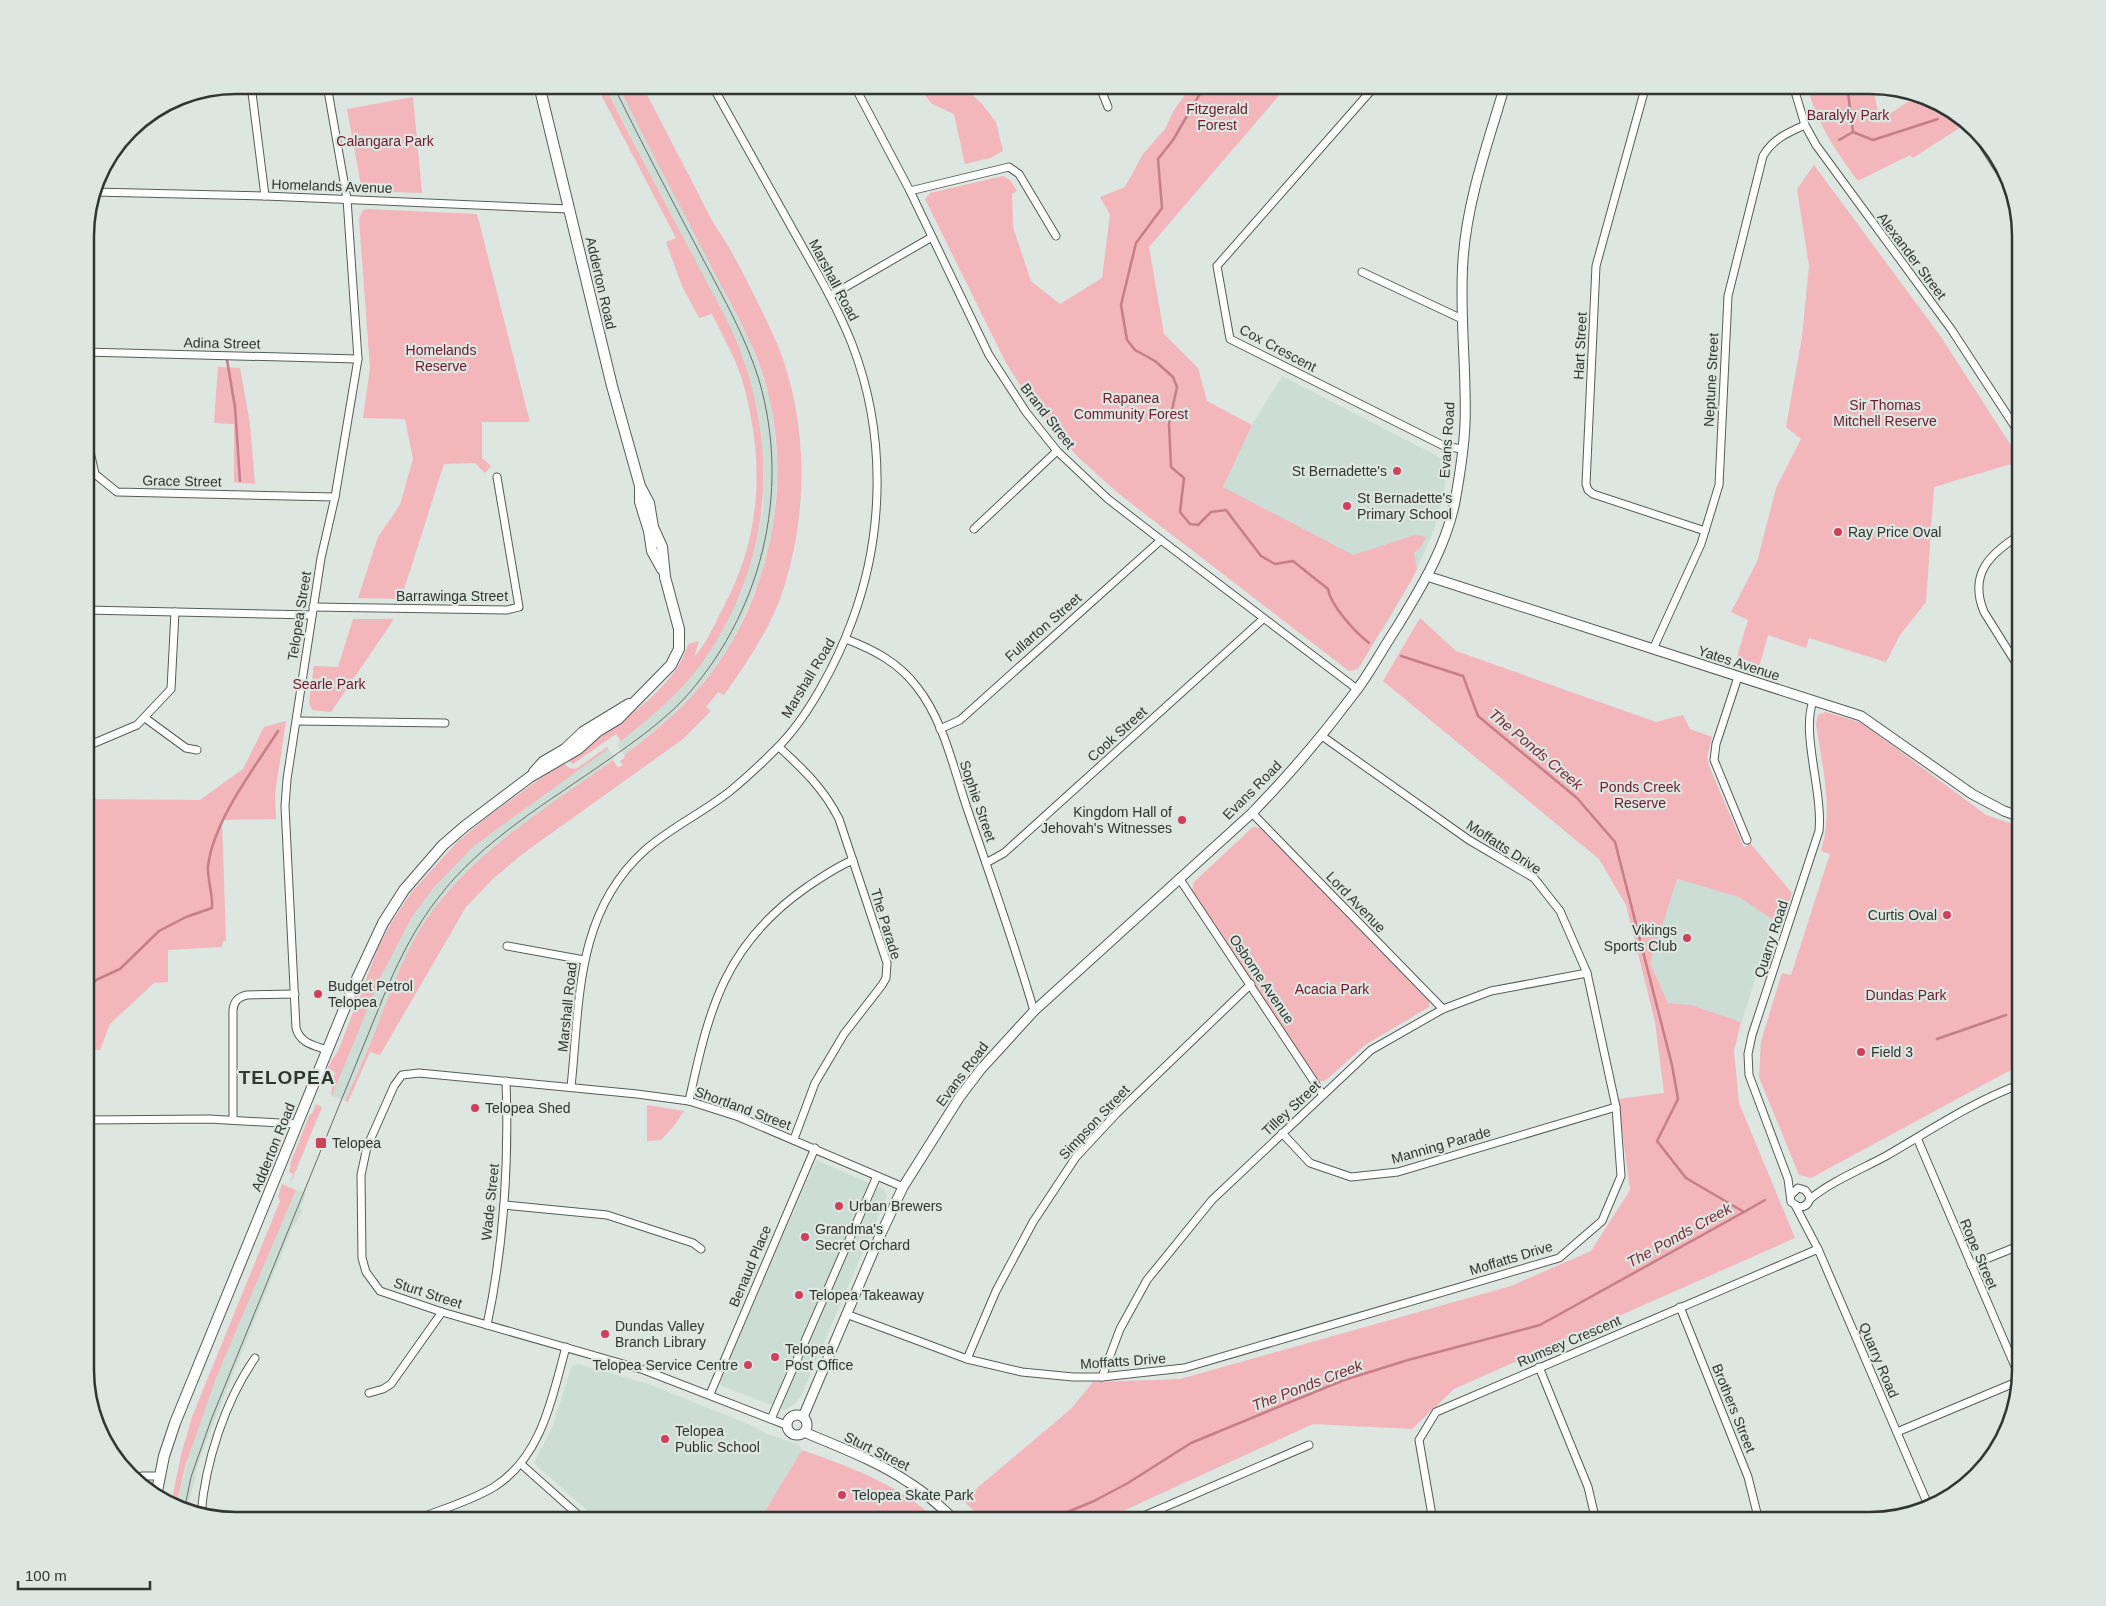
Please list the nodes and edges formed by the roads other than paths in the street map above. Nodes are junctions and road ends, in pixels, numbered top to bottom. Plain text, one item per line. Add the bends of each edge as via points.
1 (252, 94) edge
2 (328, 94) edge
3 (542, 94) edge
4 (717, 94) edge
5 (859, 94) edge
6 (1103, 94) edge
7 (1368, 94) edge
8 (1502, 94) edge
9 (1644, 94) edge
10 (1796, 94) edge
11 (1108, 107) dead end
12 (1805, 125) junction
13 (910, 191) junction
14 (100, 192) edge
15 (266, 196) junction
16 (346, 199) junction
17 (569, 209) junction
18 (1056, 236) dead end
19 (932, 237) junction
20 (1362, 272) dead end
21 (830, 296) junction
22 (1462, 319) junction
23 (94, 352) edge
24 (358, 359) junction
25 (2012, 422) edge
26 (1462, 449) junction
27 (1057, 452) junction
28 (94, 470) edge
29 (497, 477) dead end
30 (335, 497) junction
31 (974, 529) dead end
32 (1705, 531) junction
33 (1161, 540) junction
34 (2012, 540) edge
35 (1427, 576) junction
36 (94, 610) edge
37 (313, 611) junction
38 (175, 612) junction
39 (1263, 619) junction
40 (846, 639) junction
41 (1653, 649) junction
42 (2012, 657) edge
43 (1738, 677) junction
44 (1357, 689) junction
45 (1813, 701) junction
46 (145, 718) junction
47 (296, 721) junction
48 (445, 723) dead end
49 (940, 729) junction
50 (1322, 736) junction
51 (94, 744) edge
52 (779, 747) junction
53 (197, 750) dead end
54 (1252, 813) junction
55 (2012, 814) edge
56 (1747, 840) dead end
57 (853, 860) junction
58 (986, 863) junction
59 (1179, 878) junction
60 (507, 946) dead end
61 (584, 960) junction
62 (1588, 973) junction
63 (1251, 984) junction
64 (295, 994) junction
65 (1443, 1009) junction
66 (1034, 1011) junction
67 (327, 1050) junction
68 (506, 1081) junction
69 (571, 1087) junction
70 (2012, 1087) edge
71 (1324, 1095) junction
72 (689, 1101) junction
73 (1616, 1107) junction
74 (94, 1120) edge
75 (233, 1120) junction
76 (297, 1124) junction
77 (1282, 1133) junction
78 (1916, 1138) junction
79 (794, 1139) junction
80 (814, 1148) junction
81 (877, 1176) junction
82 (1788, 1179) junction
83 (903, 1187) junction
84 (1824, 1188) junction
85 (1804, 1189) junction
86 (1791, 1195) junction
87 (1808, 1202) junction
88 (504, 1205) junction
89 (1796, 1207) junction
90 (1806, 1223) junction
91 (1818, 1249) junction
92 (2012, 1249) edge
93 (701, 1250) dead end
94 (1970, 1265) junction
95 (1680, 1307) junction
96 (442, 1312) junction
97 (846, 1314) junction
98 (487, 1325) junction
99 (566, 1347) junction
100 (255, 1358) dead end
101 (967, 1359) junction
102 (2012, 1362) edge
103 (1539, 1367) junction
104 (1102, 1377) junction
105 (2012, 1384) edge
106 (369, 1393) dead end
107 (710, 1394) junction
108 (803, 1417) junction
109 (771, 1420) junction
110 (786, 1426) junction
111 (804, 1432) junction
112 (1897, 1432) junction
113 (1309, 1445) dead end
114 (520, 1464) junction
115 (141, 1476) edge
116 (159, 1476) junction
117 (157, 1488) edge
118 (1926, 1501) edge
119 (201, 1508) edge
120 (433, 1512) edge
121 (575, 1512) edge
122 (946, 1512) edge
123 (1153, 1512) edge
124 (1432, 1512) edge
125 (1594, 1512) edge
126 (1757, 1512) edge

1 - 15 street
2 - 16 street, Telopea Street
3 - 17 main road, Adderton Road
4 - 21 street, Marshall Road
5 - 13 street, Brand Street
6 - 11 street
7 - 26 street, Cox Crescent via 1217,266 1230,339 1444,446
8 - 22 street, Evans Road via 1469,211 1463,259
9 - 32 street, Hart Street via 1596,266 1586,484 1593,494
10 - 12 street, Alexander Street
12 - 25 street, Alexander Street via 1847,189 1951,329
12 - 32 street, Neptune Street via 1779,138 1763,156 1743,230 1728,296 1719,485
13 - 18 street via 1009,167 1019,174
13 - 19 street, Brand Street
14 - 15 street, Homelands Avenue
15 - 16 street, Homelands Avenue
16 - 17 street, Homelands Avenue
16 - 24 street, Telopea Street
17 - 67 main road, Adderton Road via 640,486 640,502 652,550 665,577 679,629 679,649 671,665 618,719 578,749 530,777 443,845 404,890 383,923
19 - 21 street
19 - 27 street, Brand Street via 989,355
20 - 22 street
21 - 40 street, Marshall Road via 860,370 872,422 878,472 873,542 864,584
22 - 26 street, Evans Road via 1465,404
23 - 24 street, Adina Street
24 - 30 street, Telopea Street
26 - 35 street, Evans Road via 1454,506 1441,547
27 - 31 street
27 - 33 street, Brand Street
28 - 30 street, Grace Street via 118,492
29 - 37 street, Barrawinga Street via 520,607 507,610
30 - 37 street, Telopea Street
32 - 41 street, Neptune Street
33 - 39 street, Brand Street
33 - 49 street, Fullarton Street via 960,720
34 - 42 street via 1988,560 1978,587 1980,604
35 - 41 street, Yates Avenue
35 - 44 street, Evans Road
36 - 38 street
37 - 38 street
37 - 47 street, Telopea Street
38 - 46 street via 171,689
39 - 44 street, Brand Street
39 - 58 street, Cook Street via 1004,853
40 - 49 street, Sophie Street via 883,656 908,676 924,696
40 - 52 street, Marshall Road via 817,693
41 - 43 street, Yates Avenue
43 - 45 street, Yates Avenue
43 - 56 street via 1716,744 1714,760
44 - 50 street, Evans Road
45 - 55 street, Yates Avenue via 1861,716 1972,794
45 - 82 street, Quarry Road via 1808,720 1821,814 1819,831 1748,1054 1753,1091
46 - 51 street via 137,725
46 - 53 street via 186,748
47 - 48 street
47 - 64 street, Telopea Street via 285,806
49 - 58 street, Sophie Street
50 - 54 street, Evans Road
50 - 62 street, Moffatts Drive via 1469,840 1534,878 1560,911
52 - 57 street, The Parade via 825,794 839,819
52 - 61 street, Marshall Road via 728,792 664,835 634,861 602,906
54 - 59 street, Evans Road
54 - 65 street, Lord Avenue
57 - 72 street via 788,901 762,925 743,949 713,1005
57 - 79 street, The Parade via 885,956 886,978 844,1034 815,1083
58 - 66 street, Sophie Street
59 - 63 street, Osborne Avenue
59 - 66 street, Evans Road
60 - 61 street
61 - 69 street, Marshall Road
62 - 65 street, Tilley Street via 1491,991
62 - 73 street, Moffatts Drive
63 - 71 street, Osborne Avenue
63 - 101 street, Simpson Street via 1076,1157 1033,1222 996,1291
64 - 67 street, Telopea Street via 300,1038
64 - 75 street via 247,995 235,1002
65 - 71 street, Tilley Street via 1371,1050
66 - 83 street, Evans Road via 959,1098
67 - 76 main road, Adderton Road
68 - 69 street, Shortland Street
68 - 88 street, Wade Street via 508,1148
68 - 96 street, Sturt Street via 410,1072 402,1075 394,1086 366,1151 360,1188 361,1250 366,1272 374,1285 386,1294
69 - 72 street, Shortland Street
70 - 78 street via 1987,1097
71 - 77 street, Tilley Street
72 - 79 street, Shortland Street
73 - 77 street, Manning Parade via 1398,1172 1351,1177 1310,1163
73 - 104 street, Moffatts Drive via 1621,1176 1602,1221 1559,1258 1184,1368
74 - 75 street
75 - 76 street
76 - 116 main road, Adderton Road via 173,1429
77 - 104 street, Tilley Street via 1212,1200 1147,1280 1120,1329
78 - 84 street
78 - 94 street, Rope Street
79 - 80 street, Shortland Street
80 - 81 street, Shortland Street
80 - 107 street, Benaud Place
81 - 83 street, Shortland Street
81 - 109 street
82 - 85 street
82 - 86 street, Quarry Road
83 - 97 street, Evans Road
84 - 85 street
84 - 87 street
85 - 86 street via 1795,1190
85 - 87 street via 1809,1194
86 - 89 street via 1791,1202
87 - 89 street
87 - 90 street, Quarry Road
88 - 93 street via 607,1215 693,1243
88 - 98 street, Wade Street
89 - 90 street, Quarry Road
90 - 91 street, Quarry Road
91 - 95 street, Rumsey Crescent
91 - 112 street, Quarry Road
92 - 94 street
94 - 102 street, Rope Street
95 - 103 street, Rumsey Crescent
95 - 126 street, Brothers Street via 1748,1477
96 - 98 street, Sturt Street
96 - 106 street via 391,1384
97 - 101 street, Moffatts Drive
97 - 108 street, Evans Road
98 - 99 street, Sturt Street
99 - 107 street, Sturt Street
99 - 114 street via 541,1430
100 - 119 street via 241,1379 211,1454
101 - 104 street, Moffatts Drive via 1022,1372
103 - 124 street, Rumsey Crescent via 1436,1412 1420,1440
103 - 125 street via 1588,1487
105 - 112 street
107 - 109 street, Sturt Street
108 - 110 street via 792,1416
108 - 111 street via 807,1424
109 - 110 street, Sturt Street
110 - 111 street via 793,1434
111 - 122 street, Sturt Street via 907,1481
112 - 118 street, Quarry Road
113 - 123 street
114 - 120 street via 493,1487
114 - 121 street
115 - 116 street
116 - 117 main road, Adderton Road

